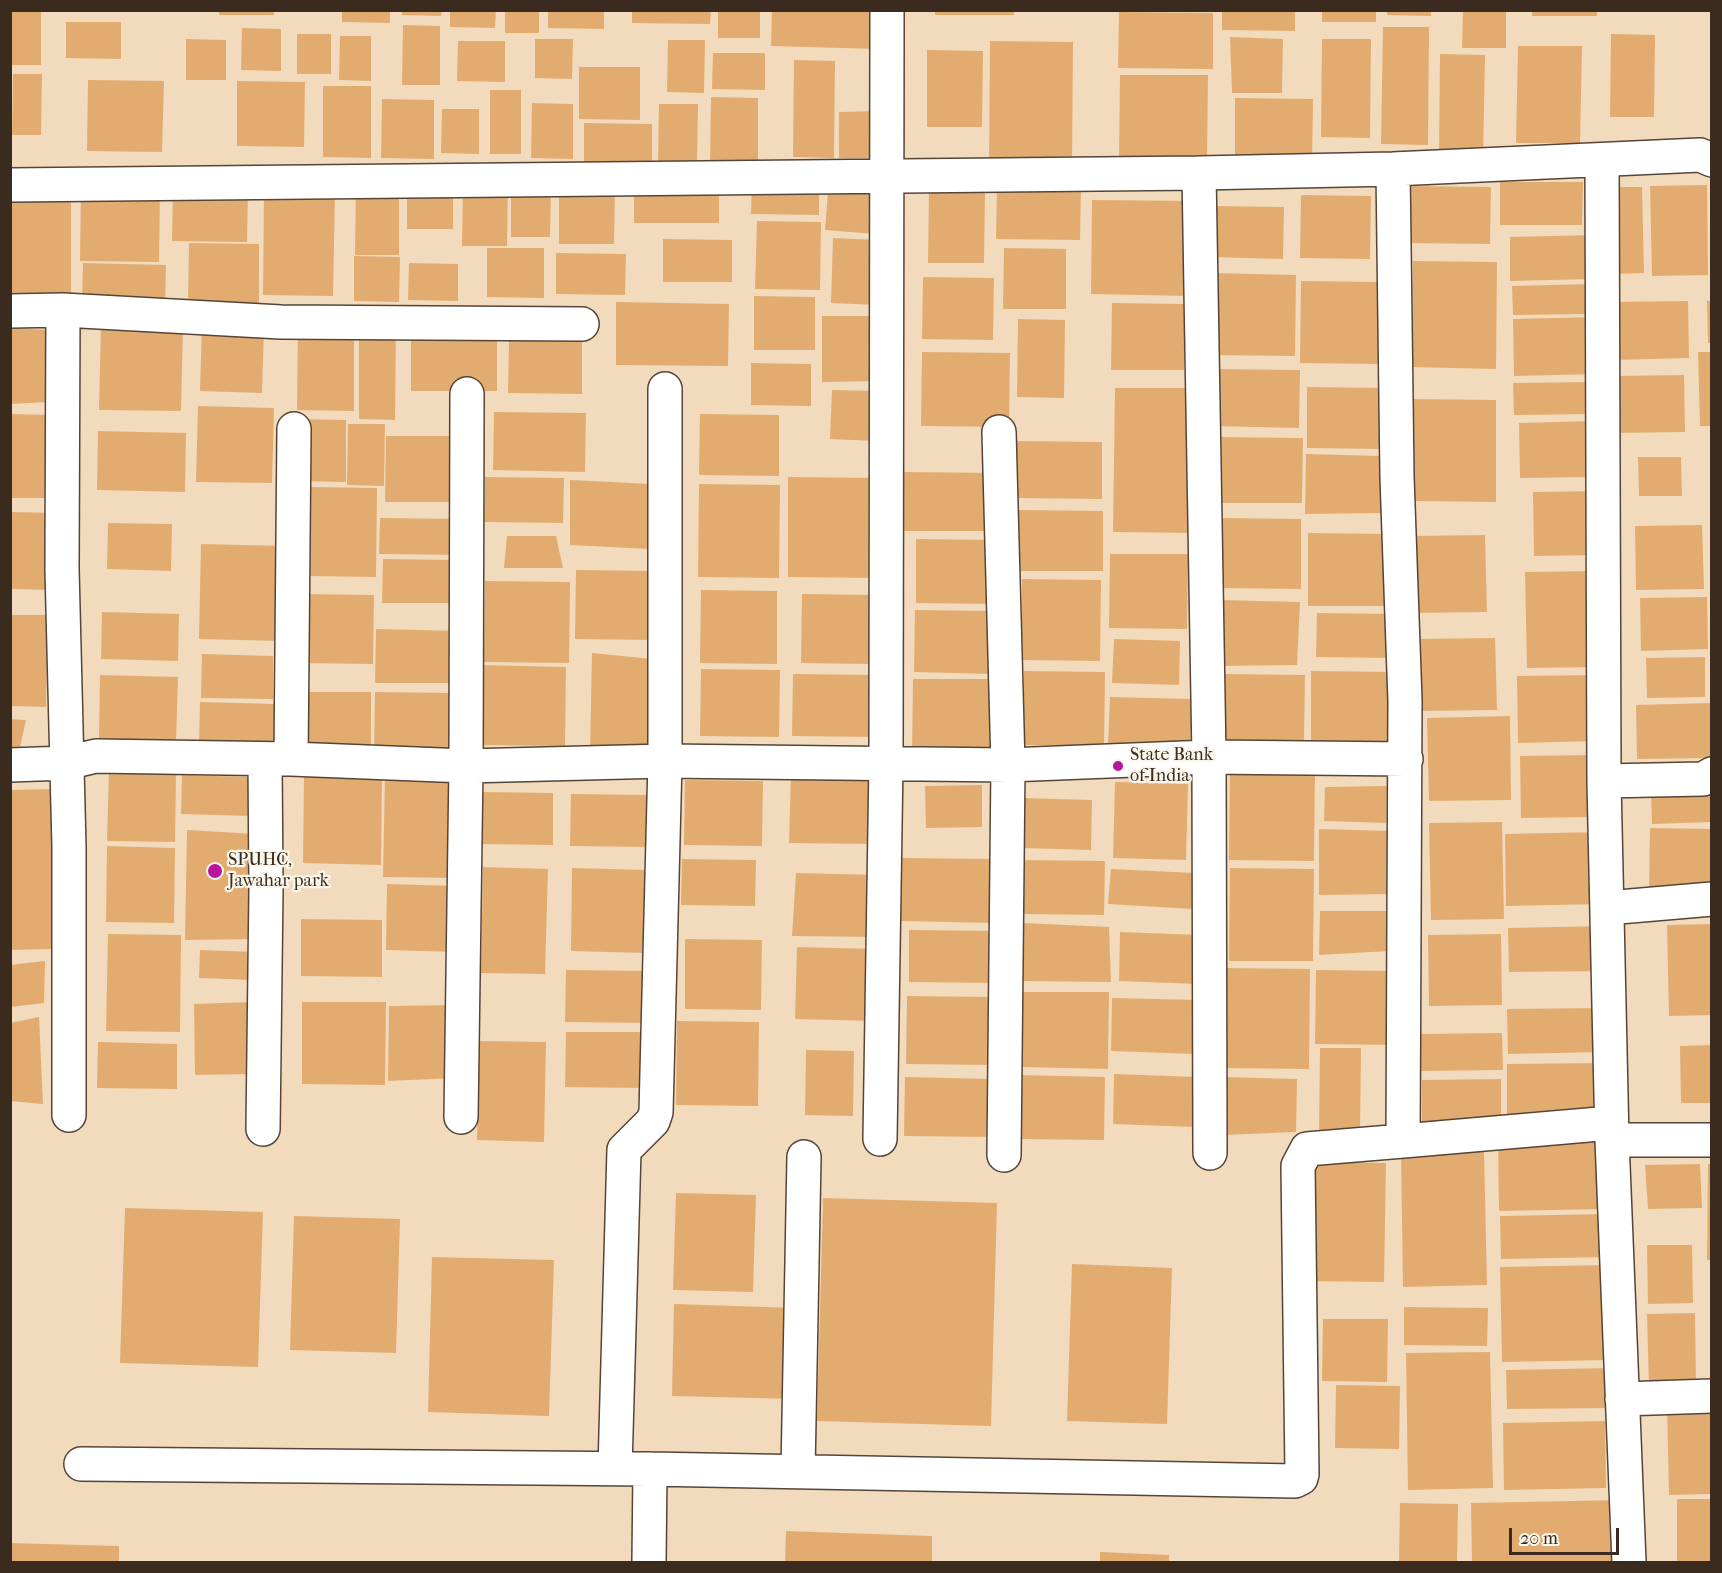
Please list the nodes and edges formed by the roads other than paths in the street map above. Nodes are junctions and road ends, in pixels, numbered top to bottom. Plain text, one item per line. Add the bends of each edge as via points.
1 (887, 10) edge
2 (1712, 160) edge
3 (1602, 161) junction
4 (1393, 169) junction
5 (1199, 173) junction
6 (888, 176) junction
7 (10, 185) edge
8 (63, 310) junction
9 (10, 311) edge
10 (582, 324) dead end
11 (665, 388) dead end
12 (467, 394) dead end
13 (294, 429) dead end
14 (999, 432) dead end
15 (1209, 757) junction
16 (1406, 759) junction
17 (278, 760) junction
18 (665, 761) junction
19 (66, 763) junction
20 (886, 763) junction
21 (10, 765) edge
22 (1008, 765) junction
23 (466, 766) junction
24 (1712, 774) edge
25 (1604, 781) junction
26 (1712, 899) edge
27 (1607, 908) junction
28 (69, 1115) dead end
29 (461, 1117) dead end
30 (263, 1129) dead end
31 (1612, 1132) junction
32 (880, 1139) dead end
33 (1712, 1140) edge
34 (1403, 1141) junction
35 (1210, 1153) dead end
36 (1004, 1155) dead end
37 (804, 1156) dead end
38 (1712, 1396) edge
39 (1622, 1400) junction
40 (81, 1464) dead end
41 (615, 1468) junction
42 (650, 1469) junction
43 (798, 1472) junction
44 (649, 1563) edge
45 (1629, 1563) edge

1 - 6 street
2 - 3 street via 1700,155
3 - 4 street
3 - 25 street
4 - 5 street
4 - 16 street via 1394,352
5 - 6 street
5 - 15 street
6 - 7 street
6 - 20 street
8 - 9 street
8 - 10 street via 281,322
8 - 19 street
11 - 18 street
12 - 23 street
13 - 17 street
14 - 22 street
15 - 16 street
15 - 22 street
15 - 35 street
16 - 34 street
17 - 19 street via 96,756
17 - 23 street
17 - 30 street via 266,888
18 - 20 street
18 - 23 street
18 - 41 street via 656,1112 653,1121 624,1150
19 - 21 street
19 - 28 street
20 - 22 street
20 - 32 street
22 - 36 street
23 - 29 street
24 - 25 street via 1703,778
25 - 27 street
26 - 27 street
27 - 31 street
31 - 33 street
31 - 34 street
31 - 39 street
34 - 43 street via 1308,1149 1298,1166 1302,1474 1298,1480
37 - 43 street
38 - 39 street
39 - 45 street
40 - 41 street
41 - 42 street
42 - 43 street
42 - 44 street

